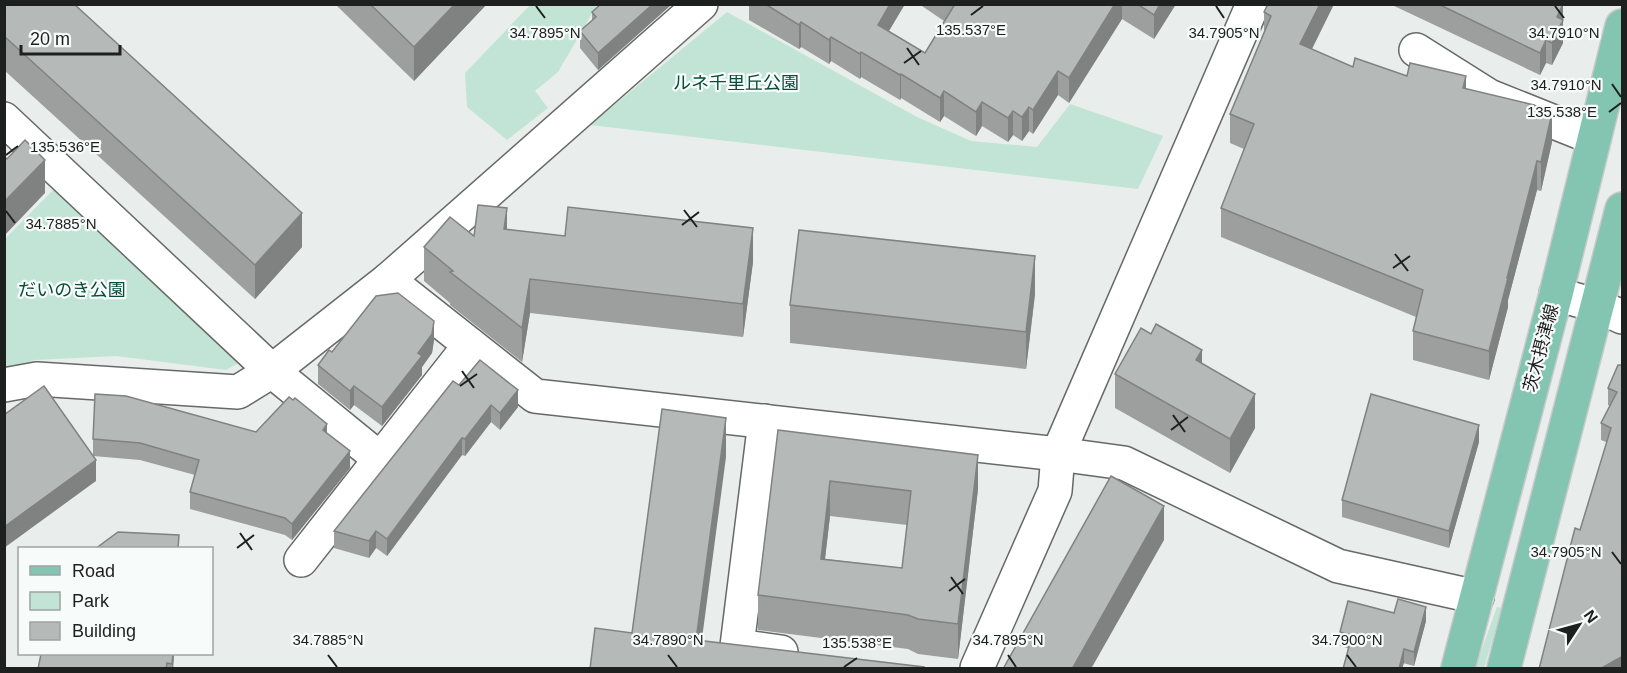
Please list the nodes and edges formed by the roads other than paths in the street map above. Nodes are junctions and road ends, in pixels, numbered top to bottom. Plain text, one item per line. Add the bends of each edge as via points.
1 (700, 4) edge
2 (1253, 4) edge
3 (1623, 26) edge
4 (1416, 50) dead end
5 (4, 119) edge
6 (1594, 138) junction
7 (1623, 210) edge
8 (388, 280) junction
9 (1556, 294) junction
10 (1610, 312) edge
11 (470, 345) junction
12 (272, 371) junction
13 (4, 385) edge
14 (765, 421) junction
15 (1058, 454) junction
16 (381, 459) junction
17 (301, 560) dead end
18 (1477, 597) junction
19 (804, 655) edge
20 (977, 669) edge
21 (1458, 669) edge
22 (1504, 669) edge

1 - 8 street
2 - 15 street
3 - 6 main road, 茨木摂津線
4 - 6 street via 1489,96
5 - 12 street
6 - 9 main road, 茨木摂津線
7 - 10 main road
8 - 11 street
8 - 12 street
9 - 10 street
9 - 18 main road, 茨木摂津線
10 - 22 main road
11 - 14 street via 535,396
11 - 16 street
12 - 13 street via 238,392 38,379
12 - 16 street
14 - 15 street
14 - 19 street via 737,646
15 - 18 street via 1124,463 1338,566
15 - 20 street via 1055,491
16 - 17 street
18 - 21 main road, 茨木摂津線

